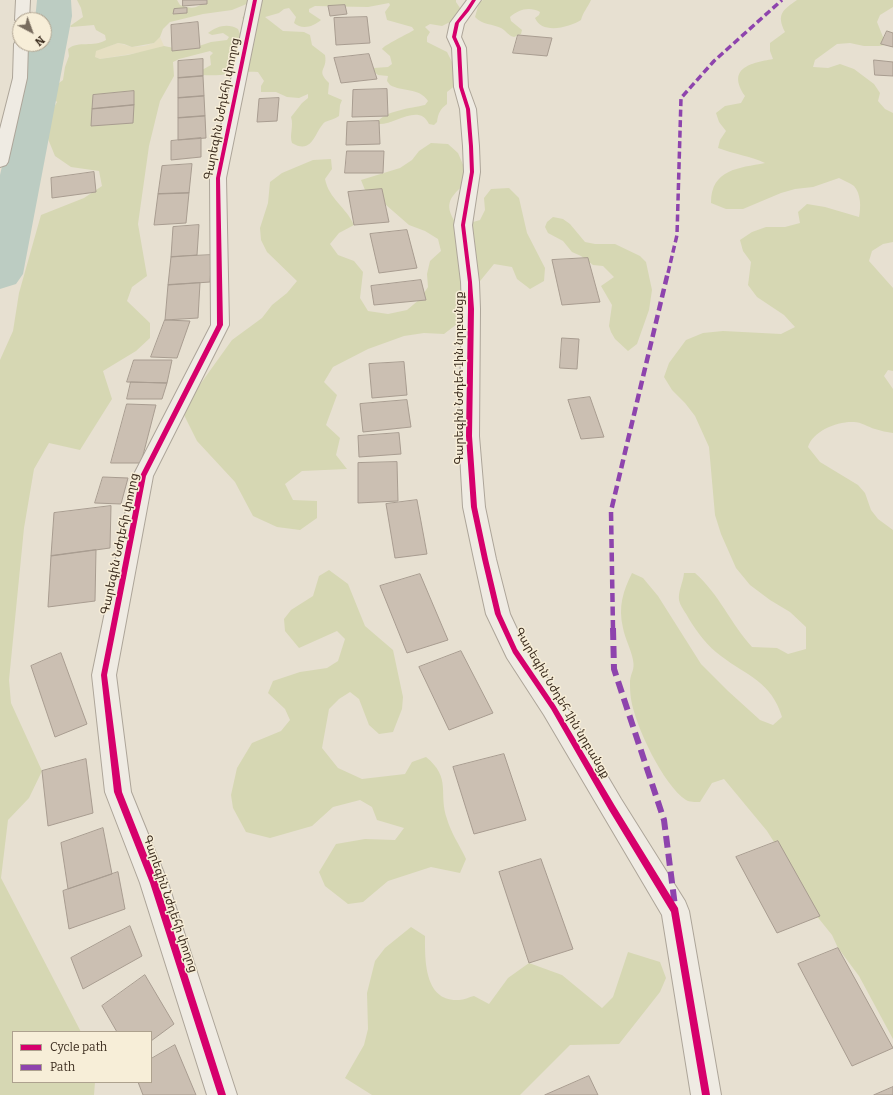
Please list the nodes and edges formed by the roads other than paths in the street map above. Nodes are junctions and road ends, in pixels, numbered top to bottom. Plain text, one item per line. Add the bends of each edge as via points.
1 (23, 0) edge
2 (255, 0) edge
3 (474, 0) edge
4 (22, 12) edge
5 (21, 52) edge
6 (0, 162) edge
7 (222, 1095) edge
8 (706, 1095) edge

1 - 4 street
2 - 7 street, Գարեգին Նժդեհի փողոց via 218,178 220,325 143,476 104,675 118,792 154,883
3 - 8 street, Գարեգին Նժդեհ 1ին նրբանցք via 457,23 454,37 459,48 461,87 468,109 471,153 472,172 463,225 471,309 469,436 474,507 483,552 498,614 515,651 553,707 675,911
5 - 6 street via 20,78

